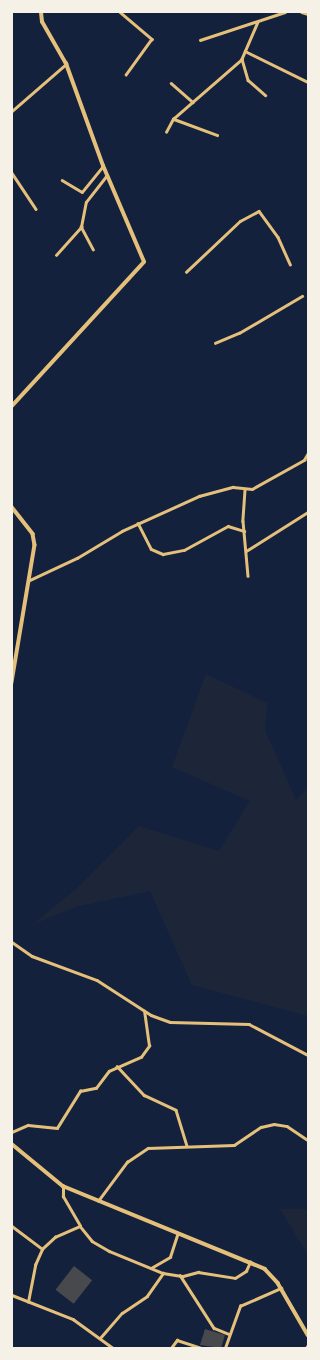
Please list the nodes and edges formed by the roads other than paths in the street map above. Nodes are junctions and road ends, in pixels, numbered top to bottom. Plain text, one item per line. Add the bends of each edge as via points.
1 (41, 12) edge
2 (120, 12) edge
3 (285, 12) edge
4 (302, 12) edge
5 (308, 14) edge
6 (258, 22) junction
7 (200, 40) dead end
8 (246, 51) junction
9 (242, 59) junction
10 (66, 64) junction
11 (126, 75) dead end
12 (308, 82) edge
13 (172, 83) dead end
14 (265, 95) dead end
15 (193, 102) junction
16 (12, 111) edge
17 (173, 119) junction
18 (166, 132) dead end
19 (216, 135) dead end
20 (103, 166) junction
21 (12, 173) edge
22 (107, 175) junction
23 (62, 180) dead end
24 (36, 209) dead end
25 (81, 227) junction
26 (94, 250) dead end
27 (56, 255) dead end
28 (290, 264) dead end
29 (186, 272) dead end
30 (302, 296) dead end
31 (215, 343) dead end
32 (12, 406) edge
33 (308, 453) edge
34 (245, 490) junction
35 (12, 507) edge
36 (308, 512) edge
37 (138, 523) junction
38 (244, 531) junction
39 (246, 551) junction
40 (248, 576) dead end
41 (30, 580) junction
42 (12, 683) edge
43 (12, 942) edge
44 (144, 1010) junction
45 (308, 1055) edge
46 (117, 1066) junction
47 (12, 1132) edge
48 (308, 1140) edge
49 (12, 1144) edge
50 (187, 1145) junction
51 (63, 1186) junction
52 (98, 1201) junction
53 (12, 1226) edge
54 (80, 1226) junction
55 (179, 1232) junction
56 (42, 1249) junction
57 (250, 1261) junction
58 (151, 1268) junction
59 (163, 1273) junction
60 (180, 1275) junction
61 (281, 1288) junction
62 (12, 1295) edge
63 (28, 1302) junction
64 (229, 1334) junction
65 (308, 1335) edge
66 (100, 1338) junction
67 (308, 1345) edge
68 (113, 1348) edge
69 (171, 1348) edge
70 (201, 1348) edge
71 (225, 1348) edge
72 (306, 1348) edge

1 - 10 main road via 42,22
2 - 11 street via 152,39
3 - 6 street
4 - 5 main road
6 - 7 street
6 - 8 street
8 - 9 street
8 - 12 street
9 - 14 street via 248,80
9 - 15 street
10 - 16 street
10 - 20 main road
13 - 15 street
15 - 17 street
17 - 18 street
17 - 19 street
20 - 22 main road
20 - 23 street via 82,192
21 - 24 street
22 - 25 street via 86,202
22 - 32 main road via 144,262
25 - 26 street
25 - 27 street
28 - 29 street via 278,237 259,211 240,221
30 - 31 street via 239,333
33 - 34 street via 304,460 271,480
34 - 37 street via 233,487 199,496
34 - 38 street
35 - 41 main road via 33,534
36 - 39 street
37 - 38 street via 151,549 163,554 184,550 228,526
37 - 41 street
38 - 39 street
39 - 40 street
41 - 42 main road
43 - 44 street via 32,956 97,980
44 - 45 street via 170,1022 249,1024
44 - 46 street via 148,1046 145,1052
46 - 47 street via 103,1076 96,1088 80,1091 74,1097 57,1128 28,1125
46 - 50 street via 138,1090 158,1104 176,1110
48 - 50 street via 287,1126 274,1124 261,1127 234,1145
49 - 51 main road
50 - 52 street via 148,1148 127,1162
51 - 52 main road
51 - 54 street via 63,1197
52 - 55 main road
53 - 56 street
54 - 56 street via 55,1237
54 - 58 street via 92,1241 109,1251
55 - 57 main road
55 - 58 street via 170,1257
56 - 63 street via 35,1265
57 - 60 street via 246,1271 235,1278 198,1272
57 - 61 main road via 265,1269
58 - 59 street
59 - 60 street
59 - 66 street via 147,1296 122,1313
60 - 64 street via 214,1328
61 - 64 street via 240,1306
61 - 65 main road
62 - 63 street
63 - 66 street via 67,1316
64 - 71 street
66 - 68 street
67 - 72 street
69 - 70 street via 177,1340

